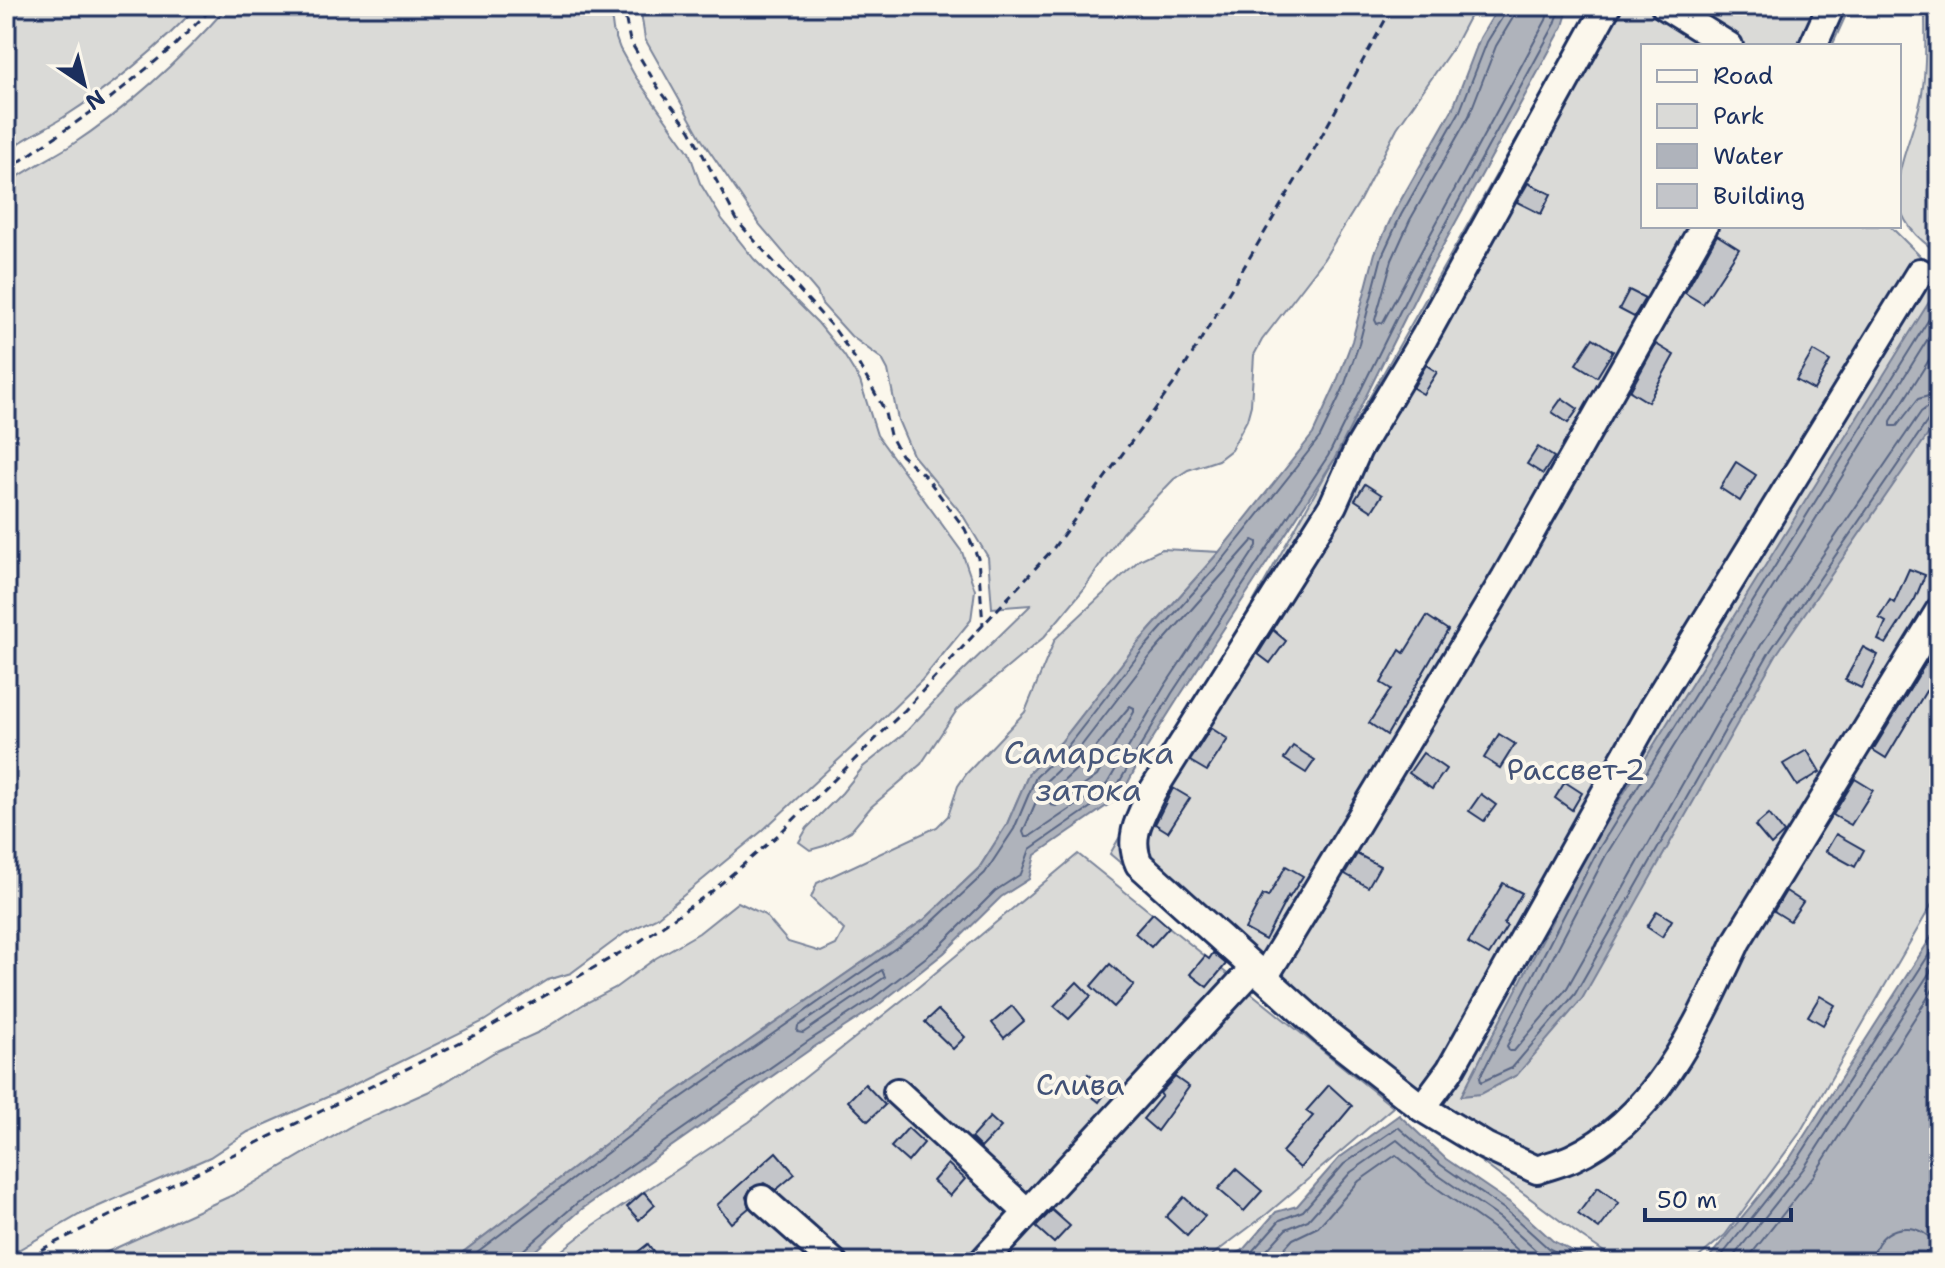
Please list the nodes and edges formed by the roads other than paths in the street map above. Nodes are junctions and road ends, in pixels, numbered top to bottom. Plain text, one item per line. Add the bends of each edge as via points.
1 (1607, 6) edge
2 (1665, 6) edge
3 (1831, 6) edge
4 (1726, 44) edge
5 (1814, 44) edge
6 (1703, 228) edge
7 (1920, 272) dead end
8 (1939, 611) edge
9 (1260, 972) junction
10 (897, 1092) dead end
11 (1422, 1108) junction
12 (762, 1199) dead end
13 (1026, 1211) junction
14 (833, 1262) edge
15 (982, 1262) edge

1 - 9 lane via 1358,449 1333,505 1152,792 1135,828 1133,850 1139,864
2 - 4 lane
3 - 5 lane
6 - 9 lane via 1505,578
7 - 11 lane via 1653,707 1465,1045
8 - 11 lane via 1737,941 1663,1079 1637,1111 1573,1157 1537,1170
9 - 11 lane via 1326,1033
9 - 13 lane
10 - 13 lane
12 - 14 lane
13 - 15 lane

